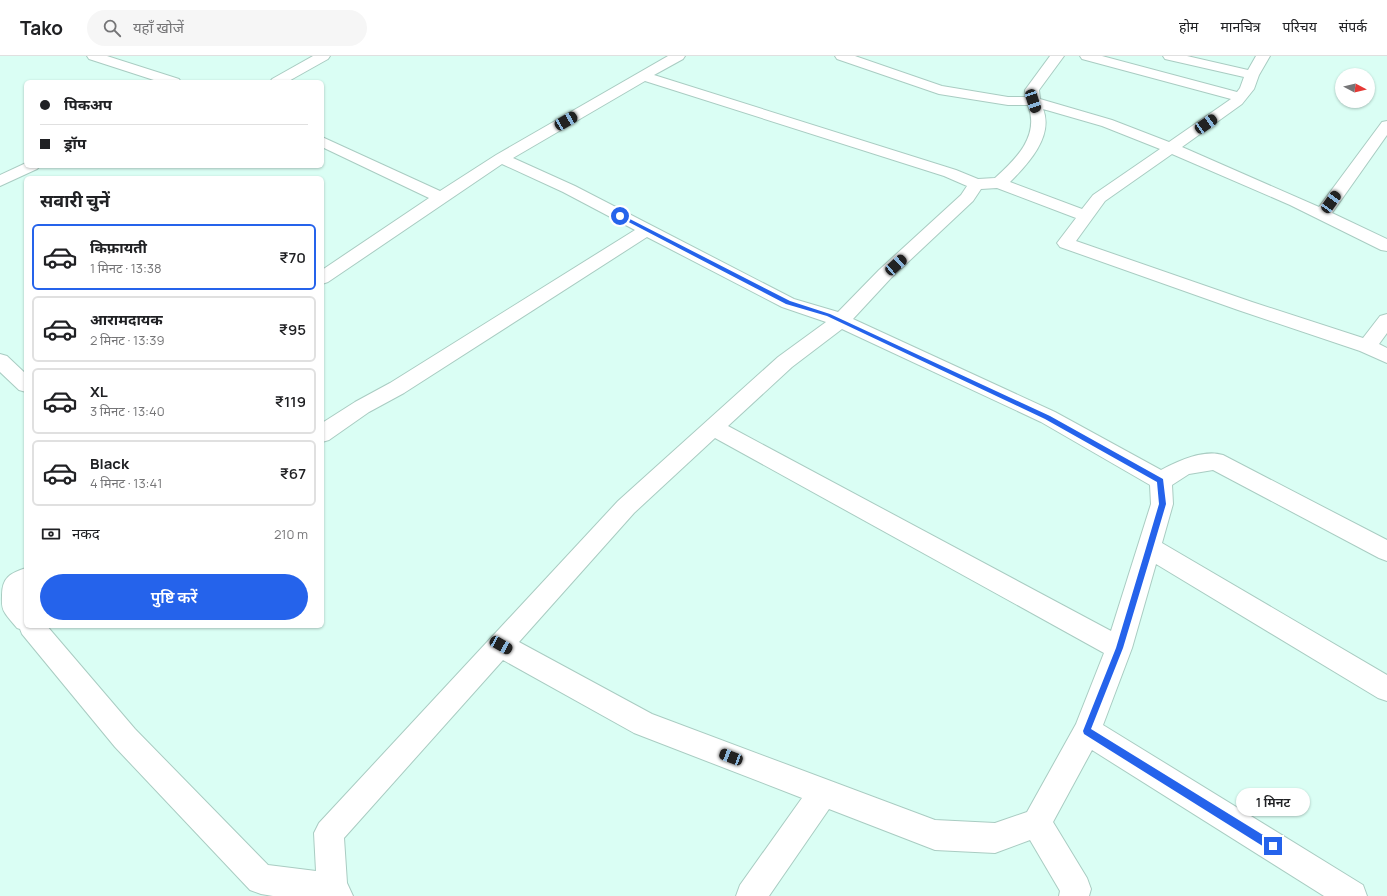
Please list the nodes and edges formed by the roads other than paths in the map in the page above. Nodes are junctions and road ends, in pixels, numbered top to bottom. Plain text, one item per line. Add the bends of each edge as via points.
1 (94, 56) edge
2 (323, 56) edge
3 (678, 56) edge
4 (842, 56) edge
5 (1057, 56) edge
6 (1087, 56) edge
7 (1170, 56) edge
8 (1263, 56) edge
9 (1252, 75) junction
10 (643, 76) junction
11 (168, 80) edge
12 (281, 80) edge
13 (1240, 97) junction
14 (1033, 101) junction
15 (1387, 125) edge
16 (324, 142) edge
17 (1171, 148) junction
18 (501, 158) junction
19 (28, 168) edge
20 (0, 181) edge
21 (976, 184) junction
22 (999, 184) junction
23 (441, 198) junction
24 (1322, 214) junction
25 (1085, 216) junction
26 (646, 230) junction
27 (1387, 246) edge
28 (324, 277) edge
29 (1387, 320) edge
30 (840, 321) junction
31 (1367, 346) junction
32 (1387, 356) edge
33 (0, 361) edge
34 (24, 383) edge
35 (714, 428) junction
36 (324, 433) edge
37 (1161, 481) junction
38 (1150, 548) junction
39 (1387, 551) edge
40 (13, 584) edge
41 (24, 618) edge
42 (33, 628) edge
43 (501, 645) junction
44 (1119, 648) junction
45 (1387, 689) edge
46 (1087, 731) junction
47 (824, 792) junction
48 (1036, 823) junction
49 (335, 892) edge
50 (751, 896) edge
51 (1074, 896) edge
52 (1352, 896) edge

1 - 11 street
2 - 12 street
3 - 10 street
4 - 14 street via 939,90 1008,101
5 - 14 street via 1032,90
6 - 13 street
7 - 9 street
8 - 9 street
9 - 13 street via 1247,89
10 - 18 street
10 - 21 street via 950,173
13 - 17 street
14 - 17 street via 1107,123
14 - 22 street via 1039,118 1035,140 1020,164
15 - 24 street
16 - 23 street
17 - 24 street
17 - 25 street via 1099,198
18 - 23 street
18 - 26 street via 569,189
19 - 20 street
21 - 22 street
21 - 30 street via 967,198 885,274
22 - 25 street
23 - 28 street
24 - 27 street
25 - 31 street via 1066,243
26 - 30 street via 788,303
26 - 36 street
29 - 31 street
30 - 35 street via 785,362
30 - 37 street via 1048,417
31 - 32 street
33 - 34 street
35 - 43 street via 626,507
35 - 44 street
37 - 38 street via 1162,504
37 - 39 street via 1184,467 1215,461
38 - 44 street
38 - 45 street
40 - 41 street via 14,606
42 - 49 street via 125,738 261,879
43 - 47 street via 644,724
43 - 49 street via 328,833
44 - 46 street
46 - 48 street
46 - 52 street
47 - 48 street via 935,835 995,838
47 - 50 street
48 - 51 street via 1076,889

